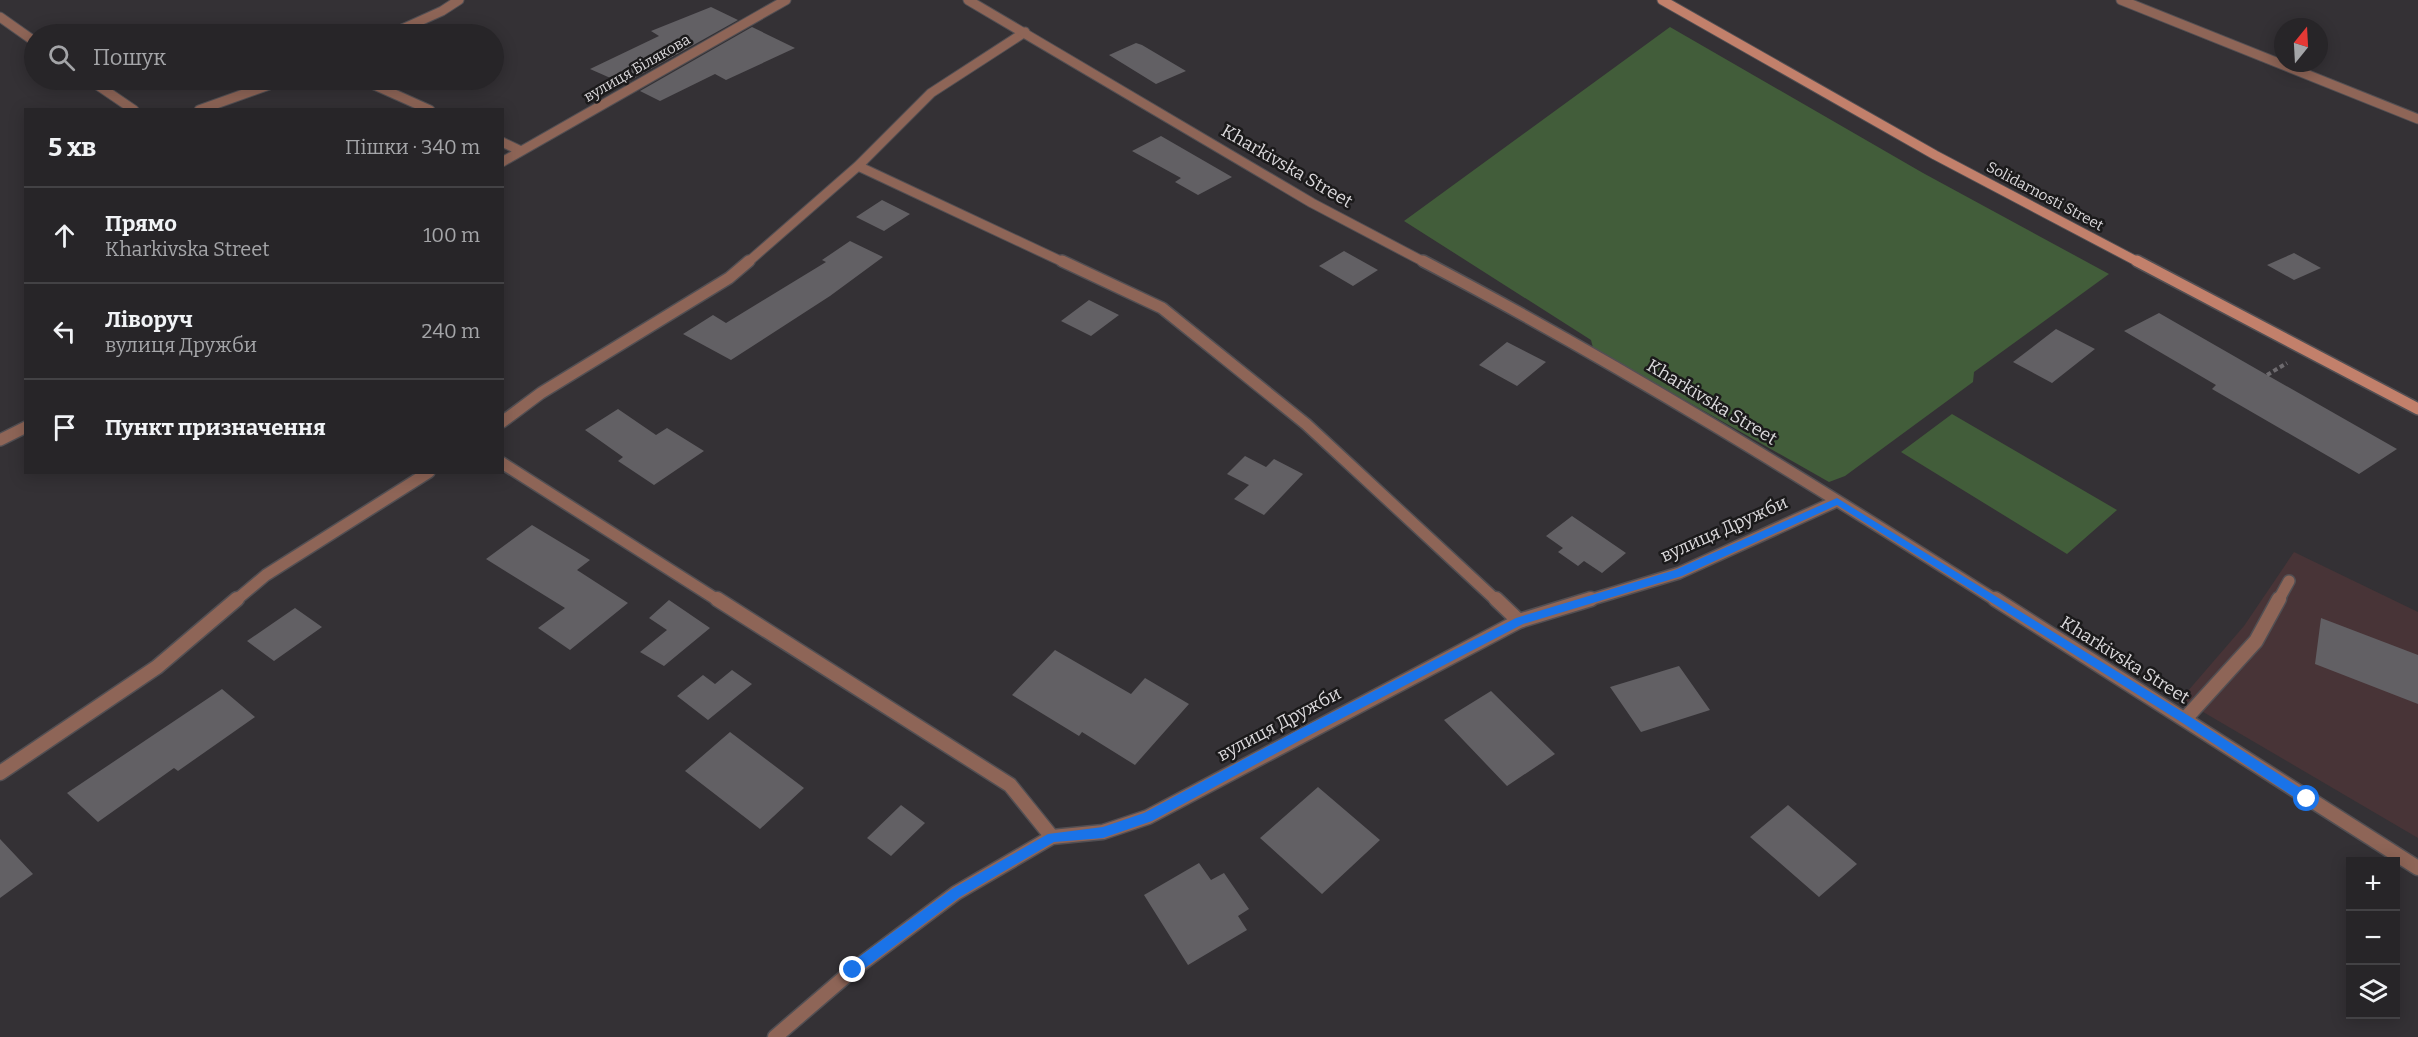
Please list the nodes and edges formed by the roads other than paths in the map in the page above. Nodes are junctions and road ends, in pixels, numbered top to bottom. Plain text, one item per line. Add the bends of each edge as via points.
1 (459, 0) edge
2 (786, 0) edge
3 (968, 0) edge
4 (1662, 0) edge
5 (2121, 0) edge
6 (0, 17) edge
7 (413, 24) edge
8 (1025, 32) junction
9 (24, 34) edge
10 (105, 90) edge
11 (255, 90) edge
12 (385, 90) edge
13 (131, 108) edge
14 (205, 108) edge
15 (426, 108) edge
16 (2418, 119) edge
17 (504, 143) edge
18 (521, 151) junction
19 (504, 161) edge
20 (858, 166) junction
21 (2418, 409) edge
22 (504, 421) edge
23 (24, 427) edge
24 (0, 440) edge
25 (504, 464) edge
26 (426, 474) edge
27 (1837, 501) junction
28 (2289, 581) dead end
29 (1519, 621) junction
30 (2185, 719) junction
31 (0, 773) edge
32 (1052, 837) junction
33 (2418, 868) edge
34 (775, 1037) edge

1 - 7 street
2 - 18 street, вулиця Білякова
3 - 8 street, Kharkivska Street
4 - 21 main road, Solidarnosti Street via 1935,155
5 - 16 street
6 - 9 street
8 - 20 street via 932,93
8 - 27 street, Kharkivska Street via 1312,203 1663,394
10 - 13 street
11 - 14 street
12 - 15 street
17 - 18 street
18 - 19 street, вулиця Білякова
20 - 22 street via 729,278 541,393
20 - 29 street via 1162,308 1306,424
23 - 24 street
25 - 32 street via 1010,785
26 - 31 street via 266,575 156,667
27 - 29 street, вулиця Дружби via 1678,573
27 - 30 street, Kharkivska Street
28 - 30 street via 2256,641
29 - 32 street, вулиця Дружби via 1148,817 1103,832
30 - 33 street, Kharkivska Street
32 - 34 street, вулиця Дружби via 956,893 853,970

